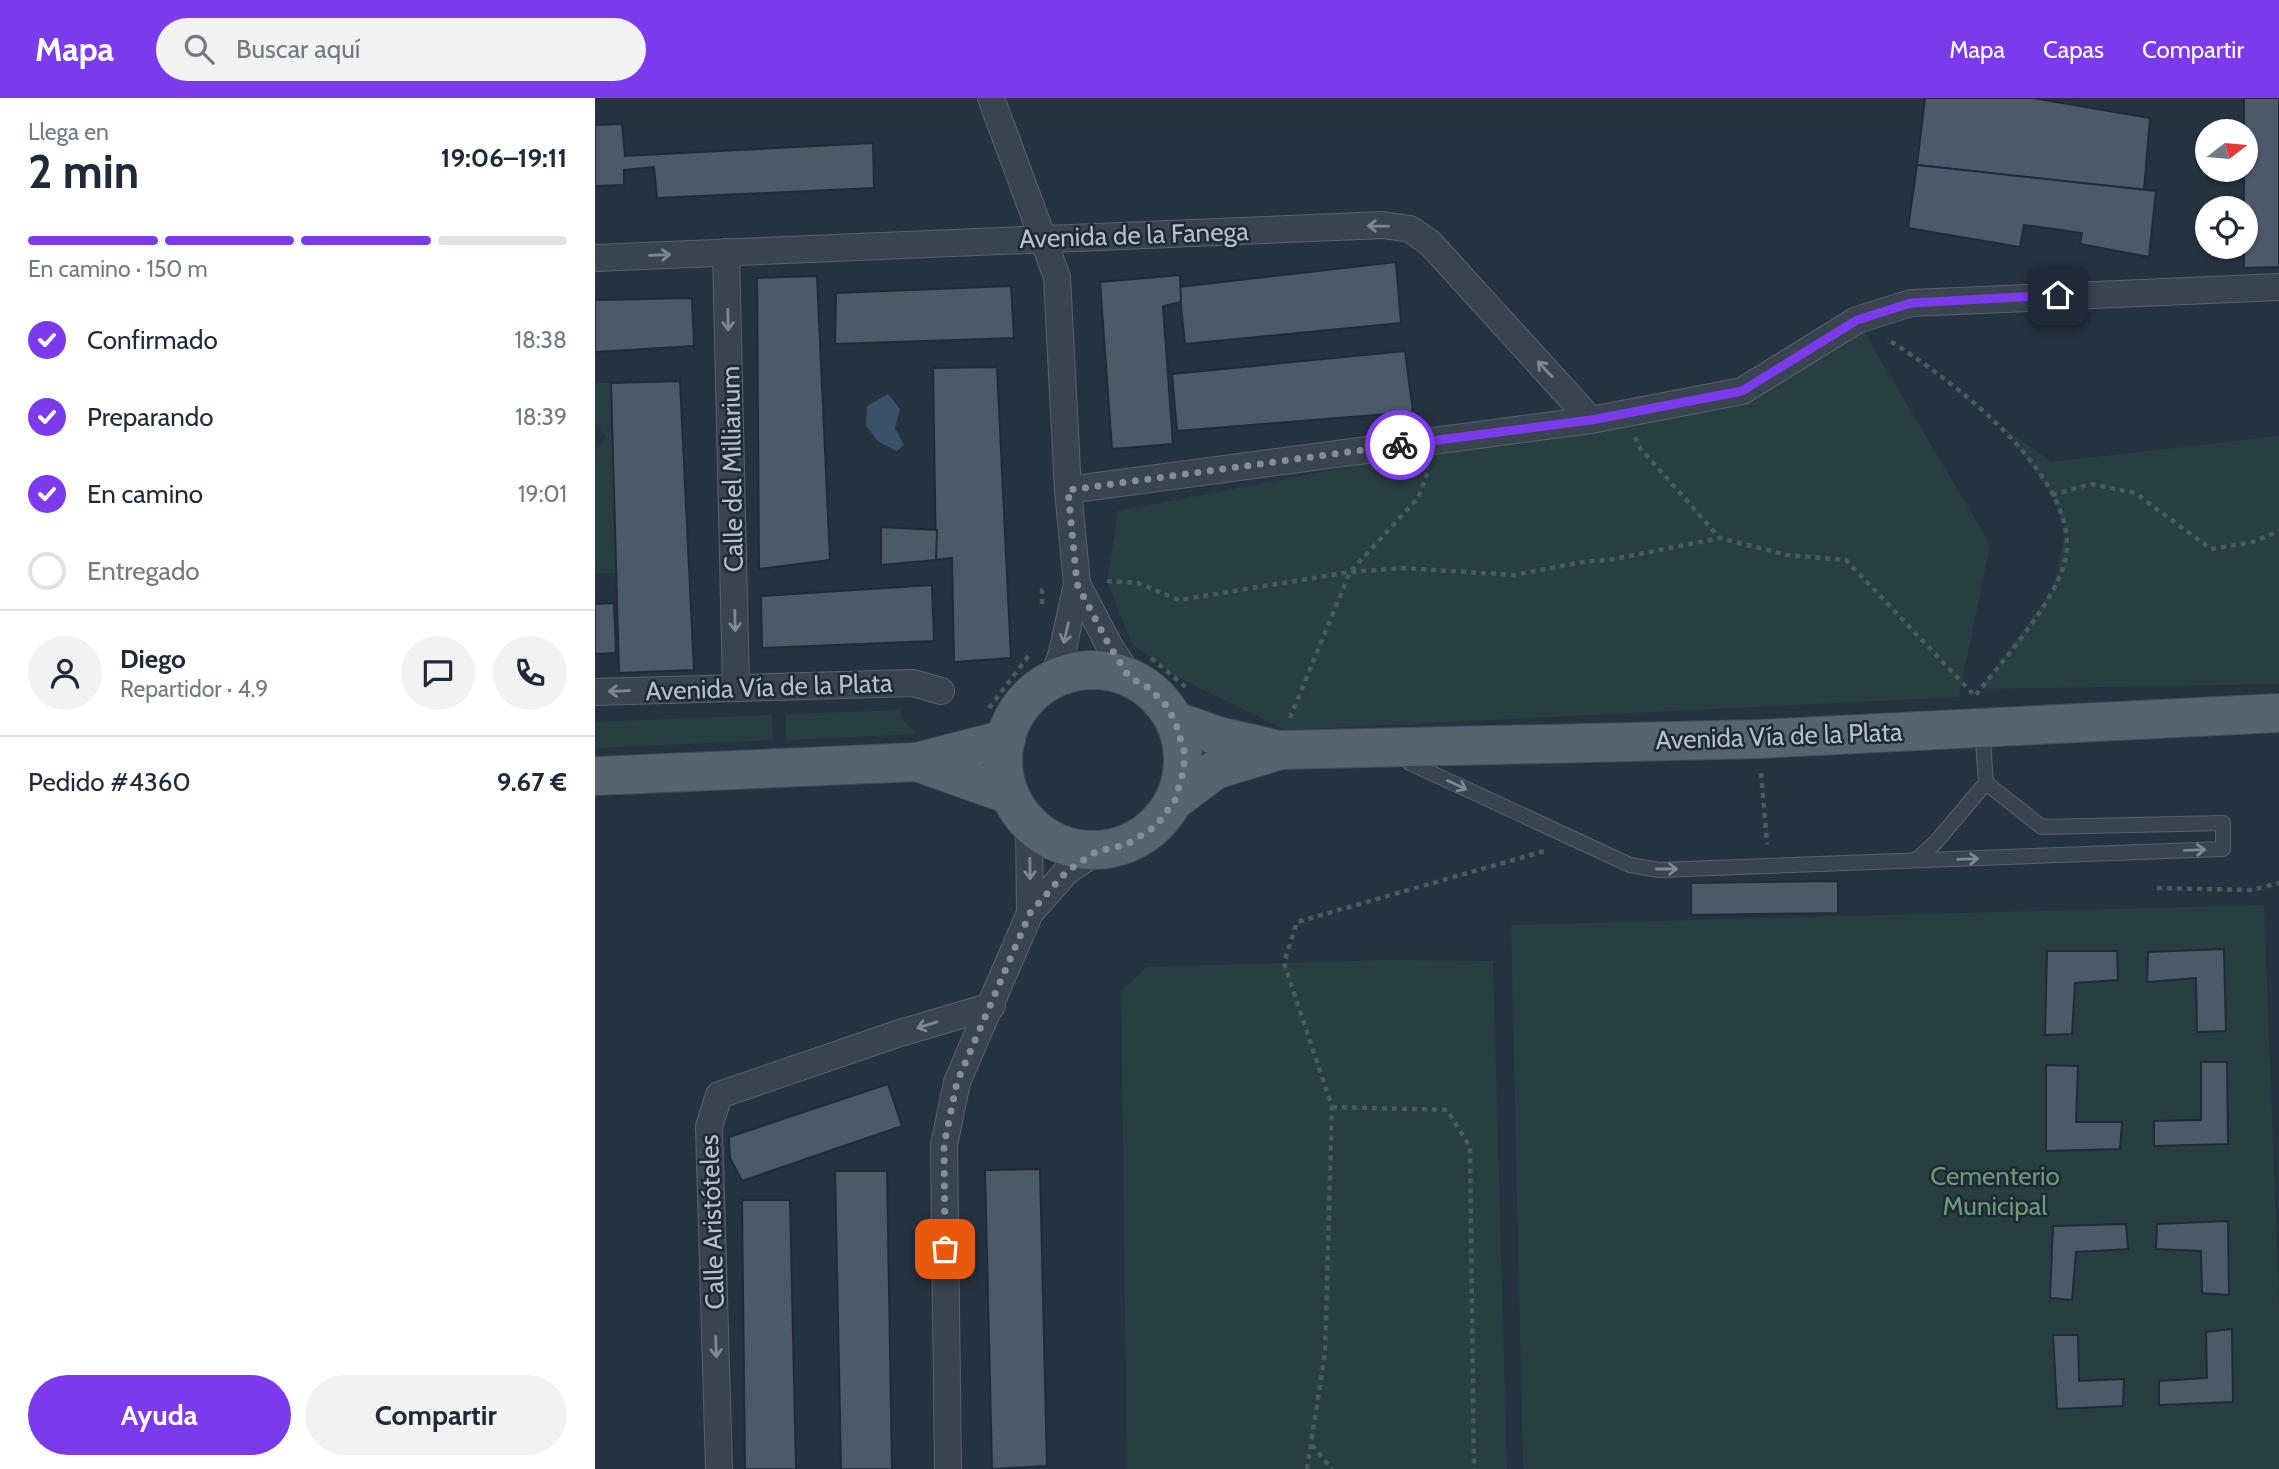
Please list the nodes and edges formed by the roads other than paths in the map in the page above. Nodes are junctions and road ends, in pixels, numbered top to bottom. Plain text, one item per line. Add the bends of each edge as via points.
1 (991, 98) edge
2 (1044, 239) junction
3 (726, 252) junction
4 (595, 258) edge
5 (2279, 287) edge
6 (1591, 420) junction
7 (1068, 490) junction
8 (1077, 584) junction
9 (1044, 663) junction
10 (1136, 664) junction
11 (736, 687) junction
12 (941, 691) dead end
13 (595, 692) edge
14 (1978, 704) junction
15 (1184, 707) junction
16 (2279, 713) edge
17 (995, 727) junction
18 (1408, 747) junction
19 (1279, 750) junction
20 (917, 762) junction
21 (595, 776) edge
22 (1986, 783) junction
23 (1175, 800) junction
24 (1020, 810) junction
25 (1097, 851) junction
26 (1916, 860) junction
27 (1030, 913) junction
28 (992, 1006) junction
29 (719, 1469) edge
30 (948, 1469) edge

1 - 2 street
2 - 3 street, Avenida de la Fanega
6 -> 2 street, Avenida de la Fanega via 1430,243 1411,229 1383,225
2 - 7 street via 1057,277
4 -> 3 street, Avenida de la Fanega
3 -> 11 street, Calle del Milliarium
5 - 6 street via 1911,303 1857,320 1742,391
6 - 7 street
7 - 8 street
8 -> 9 street via 1062,653
8 - 10 street via 1109,645
9 - 10 main road via 1071,672
9 - 17 main road via 1034,692
10 - 15 main road via 1149,688 1165,704
11 - 12 street, Avenida Vía de la Plata via 913,683
11 -> 13 street, Avenida Vía de la Plata
14 - 16 main road, Avenida Vía de la Plata
14 - 18 main road, Avenida Vía de la Plata via 1759,739
14 - 22 lane
15 - 19 main road, Avenida Vía de la Plata via 1218,736
15 - 23 main road via 1184,769
17 - 20 main road
17 - 24 main road
18 - 19 main road, Avenida Vía de la Plata
18 -> 26 lane via 1410,763 1630,865 1659,870
19 - 23 main road, Avenida Vía de la Plata via 1215,770
20 - 21 main road
20 - 24 main road
22 - 26 lane
26 -> 22 lane via 2223,849 2223,823 2042,827
23 - 25 main road via 1142,837
24 - 25 main road via 1046,837 1065,847
24 -> 27 street
25 - 27 street via 1067,871
27 - 28 street
28 -> 29 street, Calle Aristóteles via 719,1095 709,1127
28 - 30 street via 957,1082 944,1145

